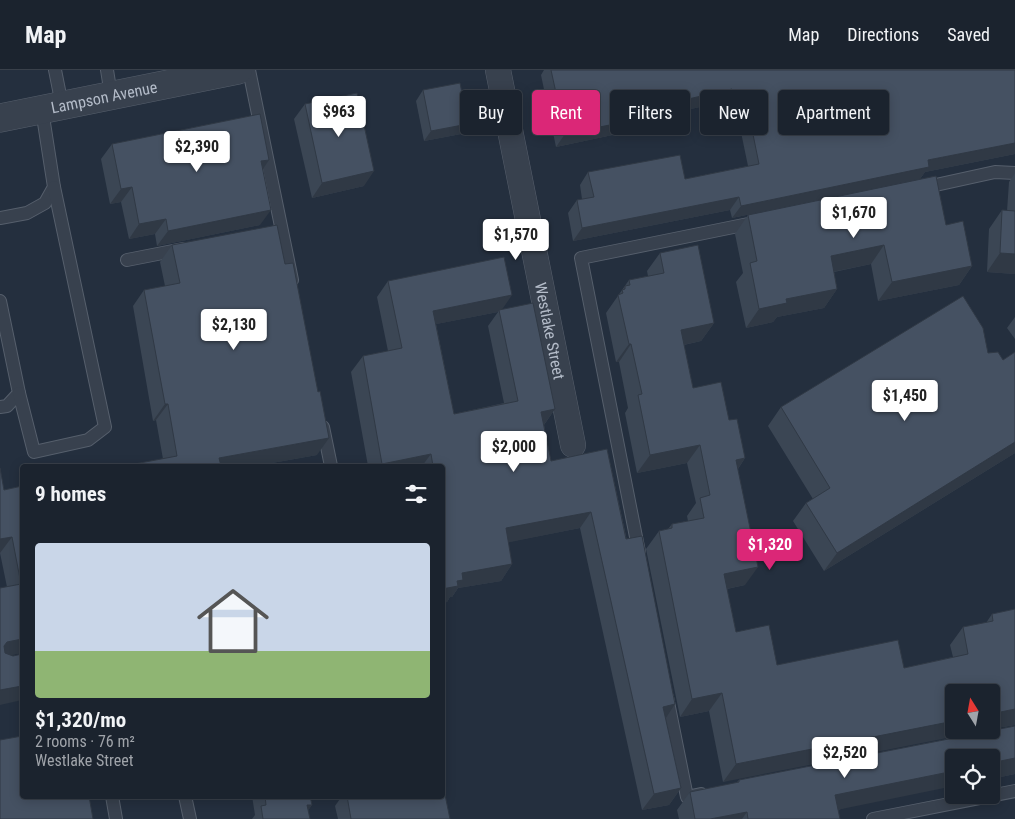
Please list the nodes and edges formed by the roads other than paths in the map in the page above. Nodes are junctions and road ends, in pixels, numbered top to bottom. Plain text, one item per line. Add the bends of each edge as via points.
1 (55, 70) edge
2 (238, 70) edge
3 (249, 70) edge
4 (498, 70) edge
5 (170, 77) edge
6 (109, 83) edge
7 (52, 108) junction
8 (0, 118) edge
9 (1015, 173) edge
10 (54, 187) junction
11 (908, 190) edge
12 (0, 218) edge
13 (773, 218) edge
14 (194, 247) edge
15 (127, 260) dead end
16 (296, 296) edge
17 (0, 301) edge
18 (18, 393) junction
19 (0, 407) edge
20 (321, 419) edge
21 (573, 444) dead end
22 (331, 464) edge
23 (640, 562) edge
24 (666, 690) edge
25 (1015, 791) edge
26 (716, 792) edge
27 (113, 799) edge
28 (186, 799) edge
29 (116, 819) edge
30 (190, 819) edge
31 (872, 819) edge

1 - 7 lane
2 - 5 street, Lampson Avenue
3 - 16 lane via 277,230
4 - 21 street, Westlake Street
5 - 6 street, Lampson Avenue
6 - 7 street, Lampson Avenue
7 - 8 street, Lampson Avenue
7 - 10 lane
9 - 11 lane via 995,172
10 - 12 lane via 45,203 27,213
10 - 18 lane via 106,427 88,440 34,452
13 - 23 lane via 581,258
14 - 15 lane
17 - 18 lane
18 - 19 lane via 7,406
20 - 22 lane
24 - 26 lane via 687,797
25 - 31 lane
27 - 29 lane
28 - 30 lane

